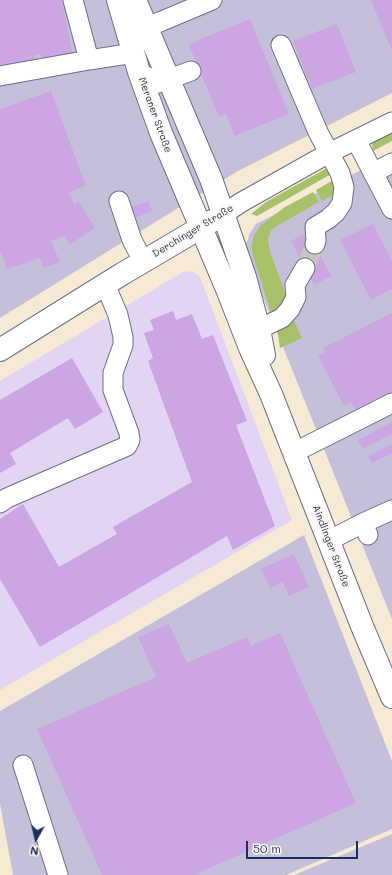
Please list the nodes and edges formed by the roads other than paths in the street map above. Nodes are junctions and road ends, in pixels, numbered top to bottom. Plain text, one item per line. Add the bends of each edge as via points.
1 (73, 0) edge
2 (118, 0) edge
3 (135, 0) edge
4 (212, 0) edge
5 (136, 27) junction
6 (281, 45) dead end
7 (89, 60) junction
8 (137, 63) junction
9 (191, 71) dead end
10 (0, 76) edge
11 (168, 79) junction
12 (392, 122) edge
13 (356, 140) junction
14 (329, 153) junction
15 (392, 163) edge
16 (373, 173) junction
17 (119, 201) dead end
18 (392, 209) edge
19 (224, 214) junction
20 (201, 227) junction
21 (315, 244) tunnel mouth
22 (143, 261) junction
23 (305, 268) tunnel mouth
24 (106, 284) junction
25 (259, 329) junction
26 (0, 350) edge
27 (272, 394) junction
28 (392, 403) edge
29 (294, 452) junction
30 (0, 502) edge
31 (392, 510) edge
32 (328, 541) junction
33 (392, 697) edge
34 (22, 765) dead end
35 (58, 875) edge

1 - 7 street
2 - 5 main road, Meraner Straße
3 - 5 main road, Meraner Straße
4 - 5 street
5 - 8 main road, Meraner Straße
5 - 11 main road, Meraner Straße
6 - 14 street
7 - 8 street
7 - 10 street
8 - 11 street via 158,83
8 - 20 main road, Meraner Straße via 160,133
9 - 11 street
11 - 19 main road, Meraner Straße
12 - 13 street, Derchinger Straße
13 - 14 street, Derchinger Straße
13 - 16 street
14 - 19 street, Derchinger Straße
14 - 21 street via 344,187 342,203 336,212 315,227
15 - 16 street
16 - 18 street
17 - 22 street via 132,240
19 - 20 main road, Derchinger Straße
19 - 25 main road, Aindlinger Straße
20 - 22 main road, Derchinger Straße
20 - 27 main road, Aindlinger Straße via 250,348
22 - 24 main road, Derchinger Straße
23 - 25 street via 294,285 296,297 290,309 282,318
24 - 26 main road, Derchinger Straße
24 - 30 street via 123,337 123,345 113,373 113,390 130,440 127,446
25 - 27 main road, Aindlinger Straße
27 - 29 main road, Aindlinger Straße
28 - 29 street
29 - 32 main road, Aindlinger Straße
31 - 32 street via 366,529
32 - 33 main road, Aindlinger Straße
34 - 35 street

